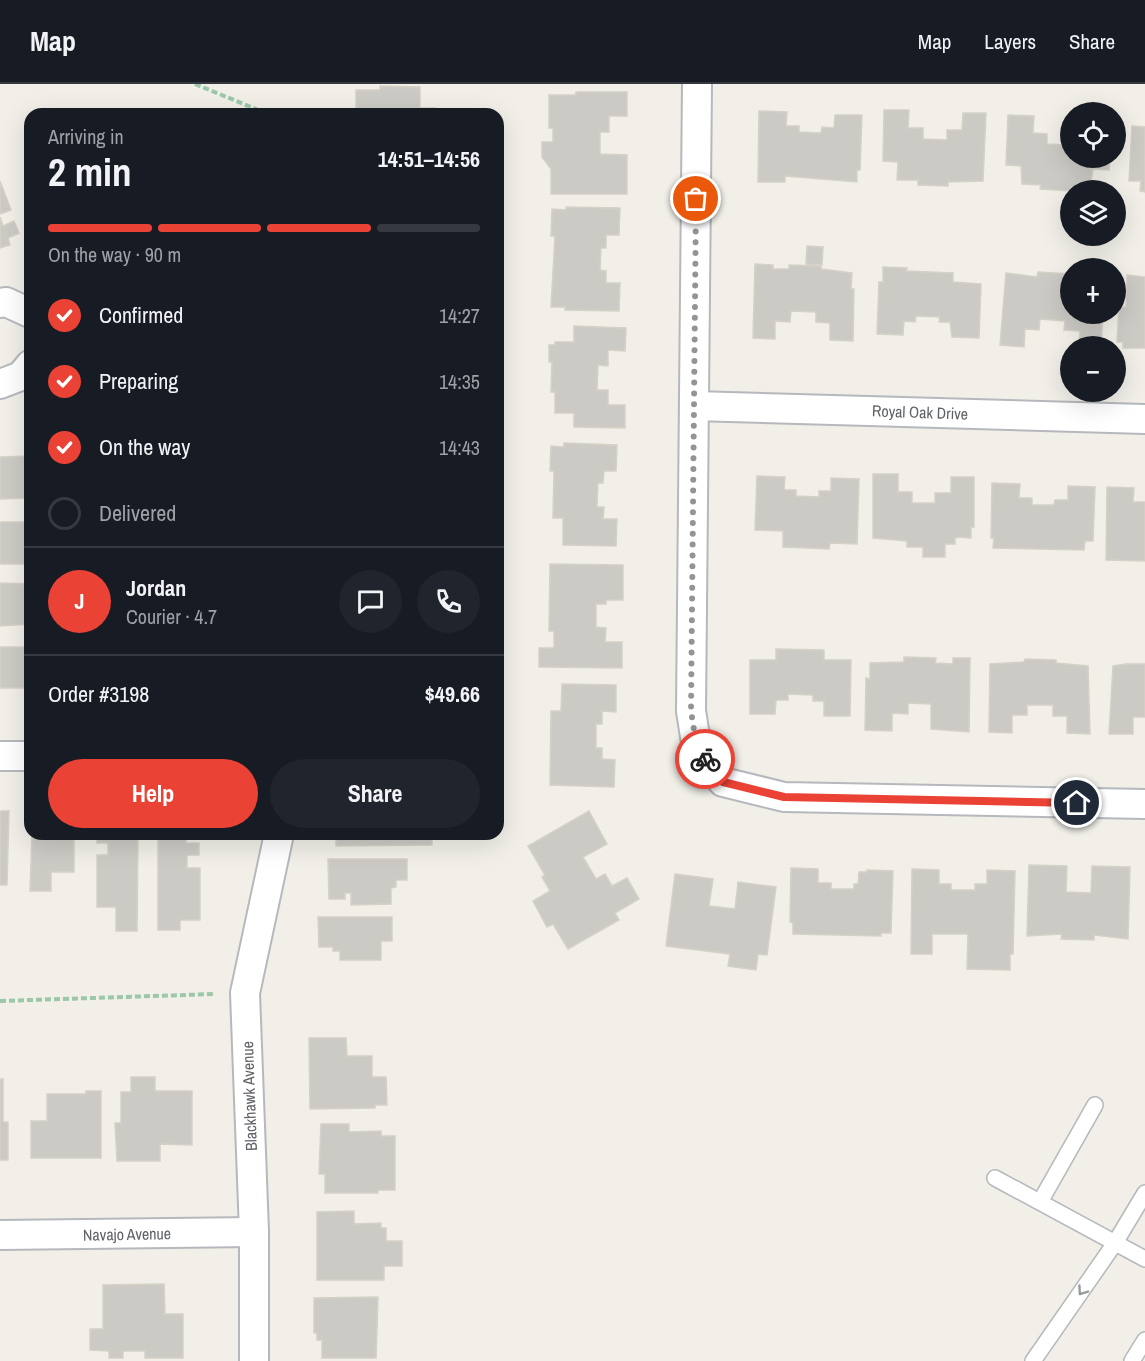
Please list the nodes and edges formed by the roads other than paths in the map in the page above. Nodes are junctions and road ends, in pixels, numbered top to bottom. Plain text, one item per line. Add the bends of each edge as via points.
1 (697, 84) edge
2 (0, 303) edge
3 (24, 310) edge
4 (24, 372) edge
5 (0, 384) edge
6 (694, 406) junction
7 (1145, 419) edge
8 (0, 756) edge
9 (24, 756) edge
10 (1145, 804) edge
11 (278, 840) edge
12 (1095, 1105) dead end
13 (995, 1178) dead end
14 (1145, 1193) edge
15 (1040, 1202) junction
16 (254, 1232) junction
17 (0, 1235) edge
18 (1115, 1243) junction
19 (1145, 1259) edge
20 (1145, 1340) edge
21 (254, 1361) edge
22 (1033, 1361) edge
23 (1132, 1361) edge

1 - 6 street
2 - 3 street
4 - 5 street
6 - 7 street, Royal Oak Drive
6 - 10 street via 691,711 697,749 723,782 784,797
8 - 9 street
11 - 16 street, Blackhawk Avenue via 245,993
12 - 15 lane
13 - 15 lane
14 - 18 lane
15 - 18 lane
16 - 17 street, Navajo Avenue
16 - 21 street, Blackhawk Avenue
18 - 19 lane
18 -> 22 lane
20 - 23 lane

